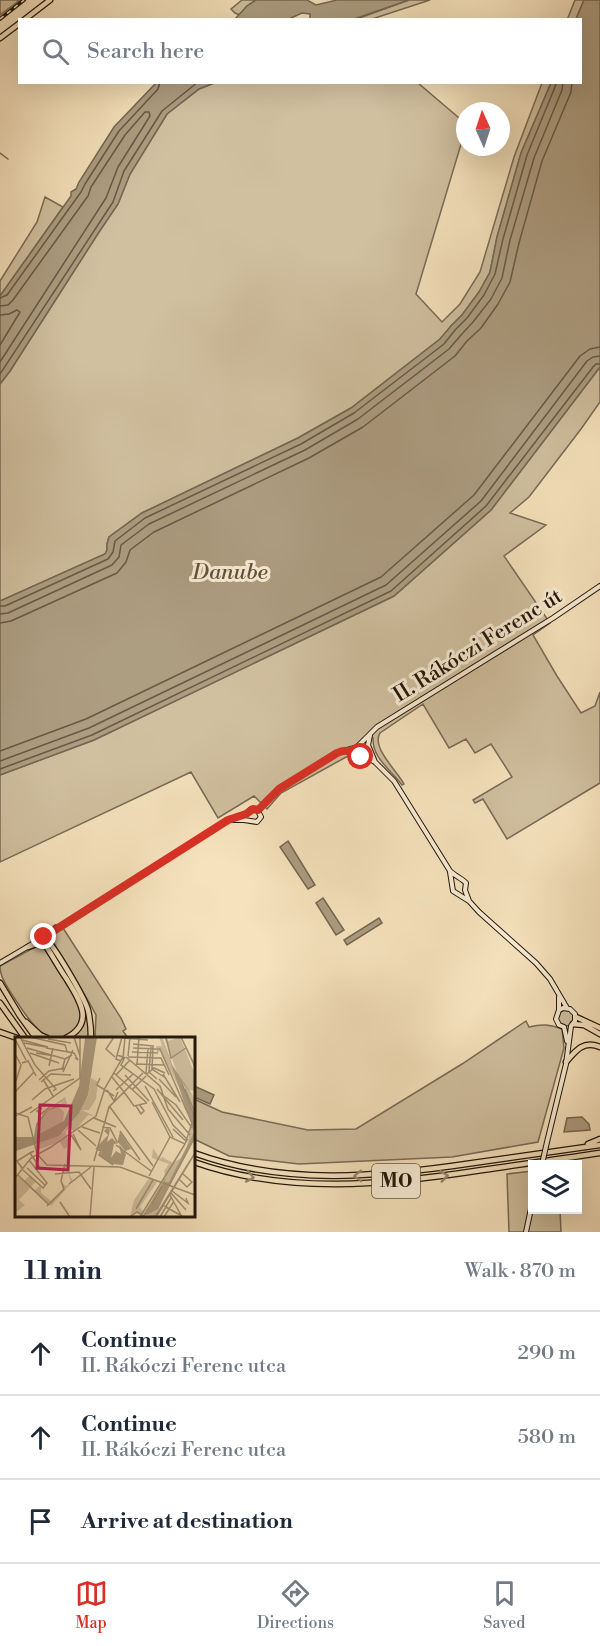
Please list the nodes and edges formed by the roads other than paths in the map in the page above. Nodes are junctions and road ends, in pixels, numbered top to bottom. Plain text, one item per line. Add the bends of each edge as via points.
1 (50, 0) edge
2 (27, 18) edge
3 (18, 24) edge
4 (0, 38) edge
5 (600, 586) edge
6 (372, 732) junction
7 (362, 743) junction
8 (368, 745) junction
9 (357, 747) junction
10 (341, 751) junction
11 (370, 752) junction
12 (357, 753) junction
13 (366, 757) junction
14 (375, 762) junction
15 (258, 810) junction
16 (248, 813) junction
17 (250, 821) junction
18 (225, 822) junction
19 (450, 871) junction
20 (458, 879) junction
21 (453, 882) junction
22 (465, 890) junction
23 (459, 894) junction
24 (469, 901) junction
25 (56, 928) junction
26 (44, 937) junction
27 (48, 945) junction
28 (28, 946) junction
29 (0, 963) edge
30 (0, 983) edge
31 (559, 996) junction
32 (0, 1003) edge
33 (567, 1008) junction
34 (559, 1010) junction
35 (20, 1016) junction
36 (576, 1017) junction
37 (572, 1025) junction
38 (564, 1027) junction
39 (600, 1028) edge
40 (0, 1032) edge
41 (600, 1034) edge
42 (15, 1037) edge
43 (24, 1037) edge
44 (35, 1037) edge
45 (45, 1037) edge
46 (68, 1037) edge
47 (91, 1037) edge
48 (568, 1044) junction
49 (600, 1047) edge
50 (566, 1062) junction
51 (600, 1139) edge
52 (600, 1145) edge
53 (562, 1150) junction
54 (195, 1152) edge
55 (600, 1153) edge
56 (543, 1160) edge
57 (195, 1162) edge
58 (530, 1214) edge
59 (526, 1232) edge

1 - 2 main road
3 - 4 main road
5 - 6 main road, II. Rákóczi Ferenc út
6 - 7 main road, II. Rákóczi Ferenc út
6 - 8 main road
7 - 8 main road
7 - 9 main road
8 - 11 main road
9 - 10 main road
9 - 12 main road
10 - 12 main road
10 - 15 main road via 279,789
11 - 13 main road
11 - 14 main road
12 - 13 main road
13 - 14 main road
14 - 19 main road via 399,788
15 - 16 main road
15 - 17 main road via 260,819
16 - 17 main road
16 - 18 main road
17 - 18 main road
18 - 25 main road
19 - 20 main road
19 - 21 main road
20 - 21 main road
20 - 22 main road via 464,881
21 - 23 main road via 452,889
22 - 23 main road
22 - 24 main road
23 - 24 main road
24 - 31 main road via 536,963
25 - 26 main road
25 - 27 main road
26 - 27 main road
26 - 28 main road
27 - 28 main road
27 - 46 main road via 81,1005 80,1025
27 - 47 main road via 85,1003
28 - 29 main road
30 - 35 main road
31 - 33 main road
31 - 34 main road
32 - 43 main road
33 - 34 main road
33 - 36 main road
34 - 38 main road via 556,1019
35 - 44 main road
35 - 45 main road
36 - 37 main road
36 - 39 main road
37 - 38 main road
37 - 41 main road via 589,1027
37 - 48 main road
38 - 48 main road
40 - 42 main road
48 - 50 main road
49 - 50 main road via 579,1047
50 - 56 main road, bridge
51 - 53 main road
52 - 53 main road, M0
53 -> 54 main road, M0 via 427,1170 340,1176 267,1171
57 -> 55 main road, M0 via 258,1179 343,1185 437,1177
58 - 59 main road

